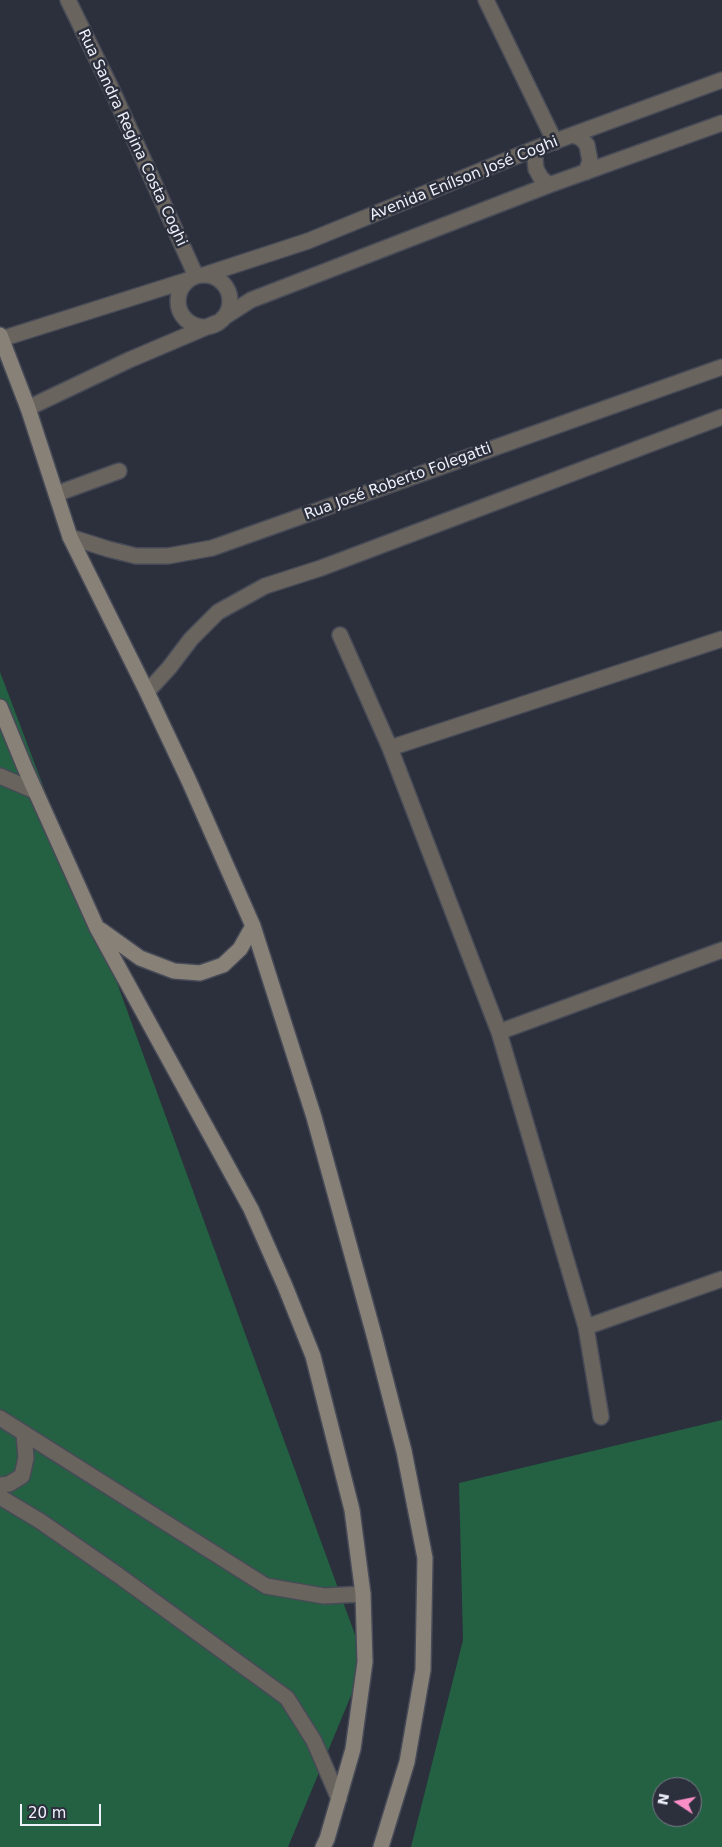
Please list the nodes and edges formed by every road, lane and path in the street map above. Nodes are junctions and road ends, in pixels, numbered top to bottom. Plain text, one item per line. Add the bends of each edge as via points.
1 (68, 0) edge
2 (486, 0) edge
3 (722, 80) edge
4 (722, 123) edge
5 (574, 135) junction
6 (555, 142) junction
7 (534, 149) junction
8 (586, 172) junction
9 (549, 185) junction
10 (196, 277) junction
11 (219, 321) junction
12 (1, 337) edge
13 (722, 367) edge
14 (28, 408) junction
15 (722, 417) edge
16 (119, 471) dead end
17 (56, 494) junction
18 (70, 537) junction
19 (340, 635) dead end
20 (722, 639) edge
21 (147, 692) junction
22 (0, 707) edge
23 (390, 748) junction
24 (0, 776) edge
25 (35, 791) junction
26 (253, 926) junction
27 (97, 928) junction
28 (722, 950) edge
29 (499, 1032) junction
30 (722, 1279) edge
31 (586, 1327) junction
32 (600, 1417) dead end
33 (0, 1418) edge
34 (24, 1434) junction
35 (0, 1485) edge
36 (0, 1497) edge
37 (362, 1594) junction
38 (339, 1799) junction
39 (323, 1847) edge
40 (381, 1847) edge

1 - 10 street, Rua Sandra Regina Costa Coghi
2 - 6 street
3 - 5 street, Avenida Enílson José Coghi
4 - 8 street
5 - 6 street, Avenida Enílson José Coghi
5 - 8 street via 587,145 590,161
6 - 7 street, Avenida Enílson José Coghi
7 - 9 street via 536,169
7 - 10 street, Avenida Enílson José Coghi via 308,241
8 - 9 street
9 - 11 street via 251,300
10 - 11 street via 220,280 226,287 230,303 228,312
10 - 11 street via 182,286 178,303 180,311 199,326
10 - 12 street, Avenida Enílson José Coghi
11 - 14 street
12 - 14 main road
13 - 18 street, Rua José Roberto Folegatti via 212,548 168,556 136,556
14 - 17 main road
15 - 21 street via 321,568 265,586 218,612
16 - 17 street
17 - 18 main road
18 - 21 main road
19 - 23 street
20 - 23 street
21 - 26 main road
22 - 25 main road
23 - 29 street
24 - 25 street
25 - 27 main road
26 - 27 main road via 240,949 223,965 200,973 174,971 140,958
26 - 40 main road via 314,1117 374,1335 404,1451 425,1558 423,1670 407,1762
27 - 37 main road via 250,1209 289,1295 313,1356 352,1510
28 - 29 street
29 - 31 street
30 - 31 street
31 - 32 street
33 - 34 street
34 - 35 street via 26,1458 22,1476
34 - 37 street via 266,1586 324,1596
36 - 38 street via 64,1537 287,1698 314,1741
37 - 38 main road via 365,1662 353,1749
38 - 39 main road

